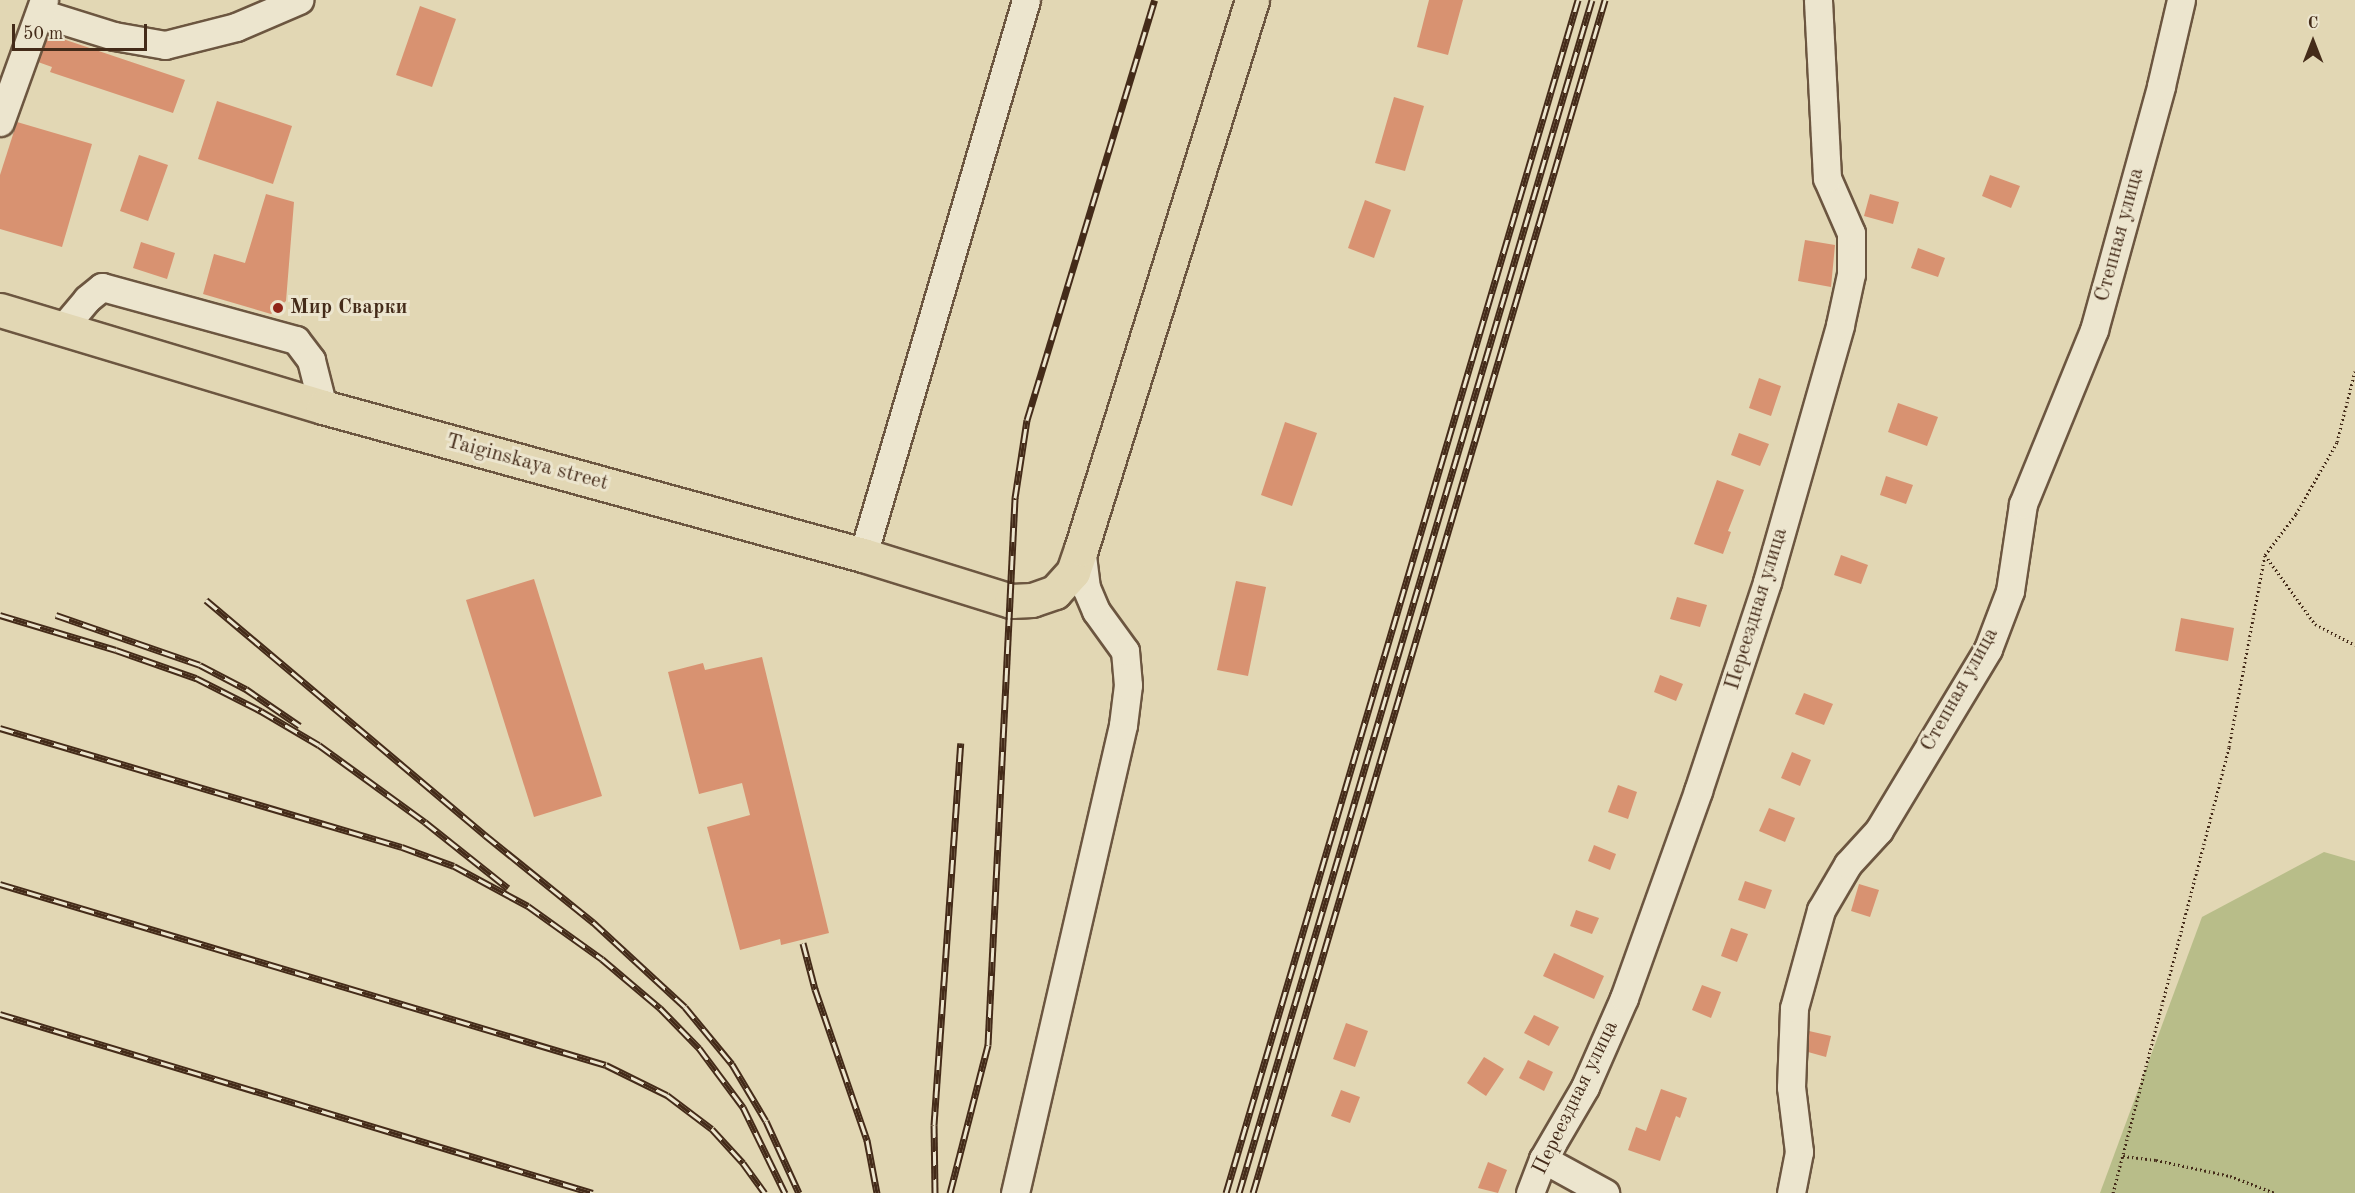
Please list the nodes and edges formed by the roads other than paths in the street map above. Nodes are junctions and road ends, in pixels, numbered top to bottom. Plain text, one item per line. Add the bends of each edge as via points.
1 (299, 0) edge
2 (1026, 0) edge
3 (1252, 0) edge
4 (1818, 0) edge
5 (2181, 0) edge
6 (42, 6) edge
7 (0, 123) edge
8 (0, 310) edge
9 (62, 329) junction
10 (323, 407) junction
11 (1082, 549) junction
12 (864, 555) junction
13 (1543, 1159) junction
14 (1015, 1193) edge
15 (1530, 1193) edge
16 (1605, 1193) edge
17 (1791, 1193) edge

1 - 6 street via 236,27 165,45 114,36
2 - 12 street
3 - 11 highway
4 - 13 street, Переездная улица via 1827,178 1851,233 1851,274 1842,314 1767,582 1698,791 1624,998 1585,1088
5 - 17 street, Степная улица via 2094,330 2023,504 2010,591 1988,649 1879,830 1848,864 1821,910 1794,1008 1791,1087 1799,1152
6 - 7 street
8 - 9 highway, Taiginskaya street
9 - 10 highway, Taiginskaya street
9 - 10 street via 102,287 296,339 311,360
10 - 12 highway, Taiginskaya street
11 - 12 highway, Taiginskaya street via 1073,572 1055,592 1032,600 1011,601
11 - 14 street via 1086,588 1096,611 1125,651 1128,685 1123,725
13 - 15 street, Переездная улица
13 - 16 street

